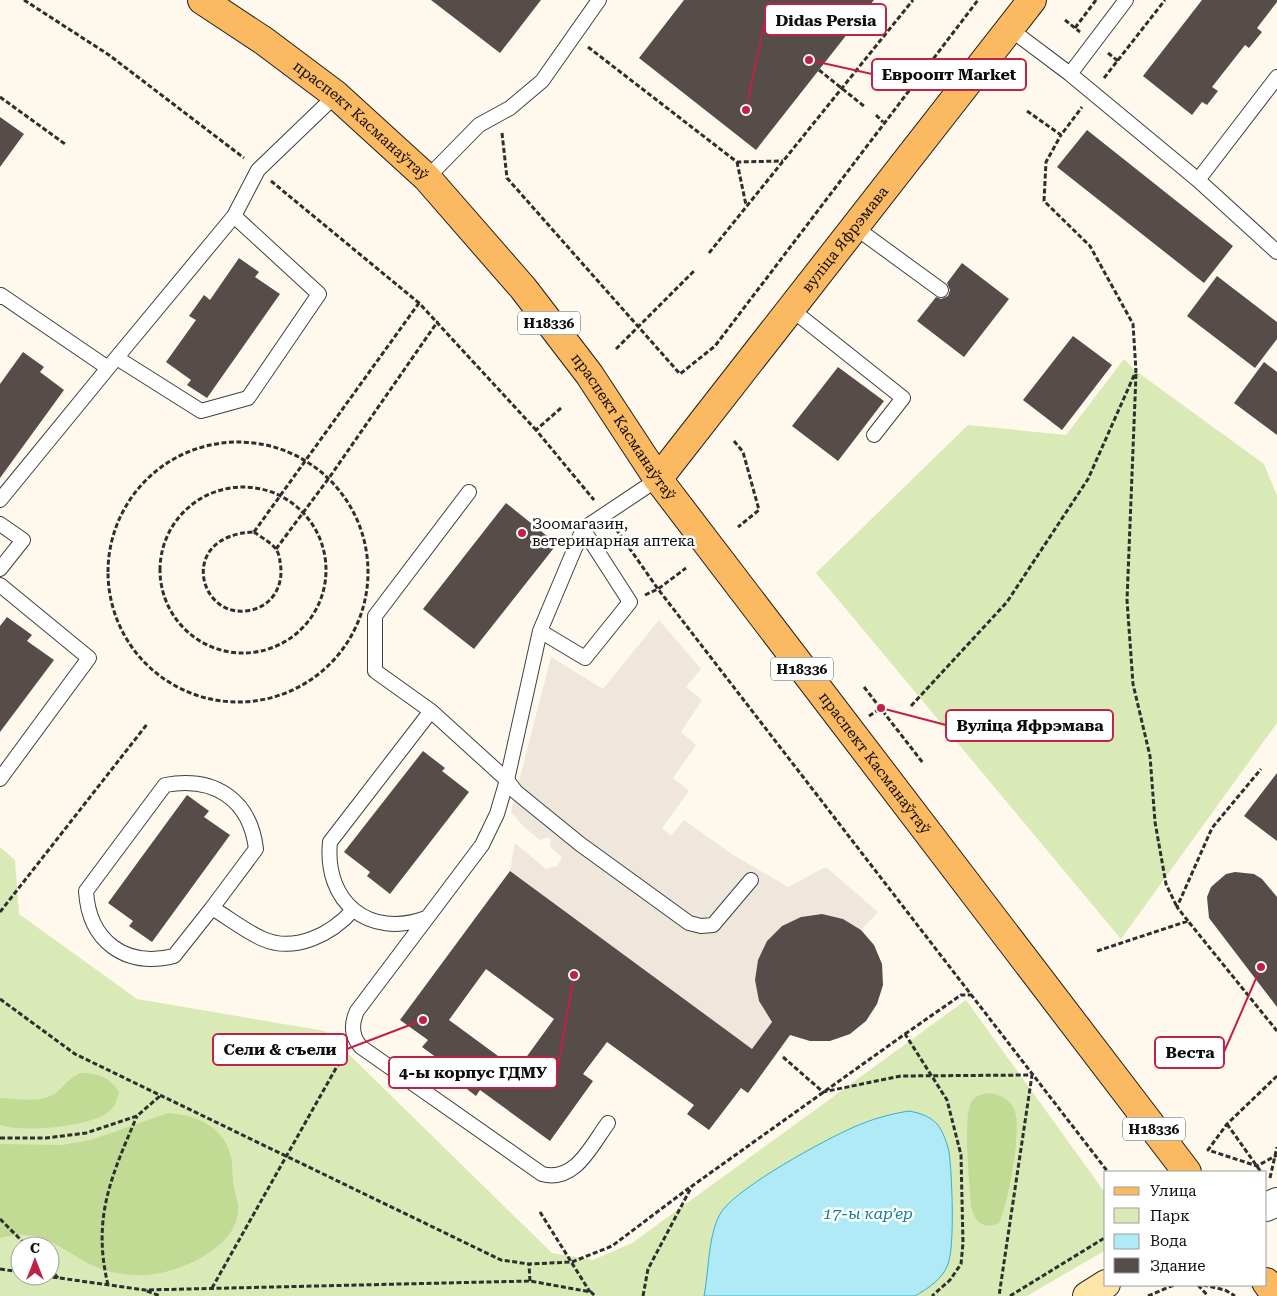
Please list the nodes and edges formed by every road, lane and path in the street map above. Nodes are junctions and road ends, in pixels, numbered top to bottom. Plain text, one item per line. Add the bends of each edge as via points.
1 (24, 0) edge
2 (202, 0) edge
3 (599, 0) edge
4 (913, 0) edge
5 (978, 0) edge
6 (1032, 0) edge
7 (1096, 0) edge
8 (1126, 0) edge
9 (1165, 0) edge
10 (1075, 28) dead end
11 (1010, 29) junction
12 (581, 42) dead end
13 (819, 70) dead end
14 (1070, 74) junction
15 (1277, 77) edge
16 (842, 89) junction
17 (1093, 92) junction
18 (336, 94) junction
19 (0, 97) edge
20 (865, 107) dead end
21 (1026, 111) dead end
22 (876, 115) dead end
23 (883, 122) junction
24 (1060, 135) junction
25 (502, 140) dead end
26 (65, 144) dead end
27 (783, 161) junction
28 (737, 162) junction
29 (258, 170) junction
30 (427, 178) junction
31 (1198, 180) junction
32 (746, 206) junction
33 (234, 216) junction
34 (856, 228) junction
35 (1277, 252) edge
36 (709, 253) dead end
37 (695, 270) dead end
38 (941, 290) dead end
39 (0, 297) edge
40 (419, 303) junction
41 (791, 309) junction
42 (438, 321) junction
43 (637, 328) junction
44 (616, 349) dead end
45 (113, 363) junction
46 (1136, 371) junction
47 (561, 408) dead end
48 (536, 430) junction
49 (874, 435) dead end
50 (734, 441) dead end
51 (305, 462) junction
52 (329, 478) junction
53 (658, 478) junction
54 (469, 492) dead end
55 (281, 496) junction
56 (0, 500) edge
57 (304, 512) junction
58 (604, 512) junction
59 (0, 524) edge
60 (738, 527) dead end
61 (583, 529) junction
62 (254, 532) junction
63 (276, 549) junction
64 (686, 568) dead end
65 (0, 569) edge
66 (0, 585) edge
67 (658, 589) junction
68 (630, 602) junction
69 (540, 631) junction
70 (864, 687) dead end
71 (911, 706) dead end
72 (431, 711) junction
73 (148, 723) dead end
74 (923, 763) dead end
75 (1261, 769) dead end
76 (0, 779) edge
77 (506, 780) junction
78 (752, 880) dead end
79 (1177, 907) junction
80 (212, 908) junction
81 (353, 910) junction
82 (0, 912) edge
83 (426, 918) junction
84 (1188, 921) junction
85 (1097, 951) dead end
86 (972, 995) junction
87 (0, 999) edge
88 (1277, 1031) edge
89 (905, 1034) junction
90 (354, 1036) junction
91 (783, 1057) dead end
92 (931, 1075) junction
93 (1032, 1075) junction
94 (1277, 1076) edge
95 (823, 1092) junction
96 (161, 1095) junction
97 (137, 1116) junction
98 (608, 1123) dead end
99 (1227, 1124) junction
100 (0, 1138) edge
101 (1277, 1147) edge
102 (287, 1155) junction
103 (1276, 1155) edge
104 (1257, 1166) junction
105 (1107, 1171) edge
106 (1186, 1171) edge
107 (1260, 1171) edge
108 (692, 1186) junction
109 (1271, 1198) edge
110 (540, 1212) dead end
111 (0, 1220) edge
112 (17, 1236) edge
113 (1104, 1238) edge
114 (572, 1262) junction
115 (529, 1264) junction
116 (60, 1278) edge
117 (530, 1281) junction
118 (1267, 1283) edge
119 (108, 1285) junction
120 (1104, 1285) edge
121 (1172, 1286) edge
122 (1199, 1286) edge
123 (1207, 1286) edge
124 (212, 1289) junction
125 (145, 1290) junction
126 (591, 1292) junction
127 (160, 1296) edge
128 (594, 1296) edge
129 (643, 1296) edge
130 (932, 1296) edge
131 (1000, 1296) edge
132 (1010, 1296) edge
133 (1087, 1296) edge
134 (1148, 1296) edge
135 (1208, 1296) edge
136 (1235, 1296) edge
137 (1276, 1296) edge

1 - 29 path via 109,55
2 - 18 main road, праспект Касманаўтаў / Н18336
3 - 30 lane via 542,81 510,108 479,125
4 - 16 path
5 - 23 path
6 - 11 main road, вуліца Яфрэмава
7 - 10 path
8 - 14 lane
9 - 17 path
11 - 14 lane
11 - 34 main road, вуліца Яфрэмава
12 - 28 path
13 - 16 path
14 - 17 lane
15 - 31 lane
16 - 20 path
16 - 27 path
17 - 24 path
17 - 31 lane
18 - 29 lane
18 - 30 main road, праспект Касманаўтаў / Н18336
19 - 26 path
21 - 24 path
22 - 23 path
23 - 43 path via 715,346 680,374
24 - 46 path via 1046,162 1044,201 1090,246 1133,324
25 - 43 path via 507,178
27 - 28 path
27 - 32 path
28 - 32 path
29 - 33 lane
29 - 40 path
30 - 53 main road, праспект Касманаўтаў / Н18336 via 523,288 589,374
31 - 35 lane
32 - 36 path
33 - 45 lane
33 - 45 lane via 319,294 248,398 201,411
34 - 38 lane
34 - 41 main road, вуліца Яфрэмава
37 - 43 path
39 - 45 lane
40 - 42 path
40 - 51 path
41 - 49 lane via 902,398
41 - 53 main road, вуліца Яфрэмава
42 - 48 path
42 - 52 path
43 - 44 path
45 - 56 lane
46 - 71 path via 1088,479 1012,594
46 - 79 path via 1128,600 1133,684 1150,756 1155,822 1166,884
47 - 48 path
48 - 58 path
50 - 60 path via 743,452 759,510
51 - 52 path
51 - 52 path via 285,448 230,440 176,455 133,491 109,541 108,597 130,648 171,686 209,701 250,703 291,693 325,670 358,628 370,576 361,524
51 - 55 path
52 - 57 path
53 - 58 lane
53 - 106 main road, праспект Касманаўтаў / Н18336
54 - 72 lane via 375,616 375,670
55 - 57 path
55 - 57 path via 245,486 213,492 185,509 166,536 159,568 165,600 182,628 208,646 239,654 270,650 298,634 319,608 327,574 322,541
55 - 62 path
57 - 63 path
58 - 61 lane
58 - 67 path
59 - 65 lane via 23,540
61 - 68 lane
61 - 69 lane
62 - 63 path
62 - 63 path via 229,535 206,555 204,578 214,600 228,609 260,608 273,597 280,585 282,572
64 - 67 path
66 - 76 lane via 89,658
67 - 68 path
67 - 86 path
68 - 69 lane via 585,658
69 - 77 lane
70 - 74 path
72 - 77 lane
72 - 81 lane via 330,842 330,872 335,887
73 - 82 path
75 - 79 path via 1212,828
77 - 78 lane via 516,792 580,844 689,923 713,925
77 - 83 lane via 497,814 482,845
79 - 84 path
80 - 80 lane via 174,956 161,960 134,958 121,952 99,934 91,920 86,891 166,785 191,782 215,788 236,803 250,824 256,849
80 - 81 lane via 264,939 296,943 335,928
81 - 83 lane via 388,924
83 - 90 lane via 357,1011 352,1028
84 - 85 path
84 - 88 path
86 - 89 path via 961,995
86 - 93 path
87 - 96 path via 75,1054
89 - 92 path
89 - 95 path
90 - 98 lane via 361,1048 542,1174 557,1177 572,1171
90 - 102 path
91 - 95 path
92 - 93 path
92 - 95 path via 891,1077
92 - 130 path via 947,1100 960,1155 964,1243 961,1264 950,1280
93 - 105 path
93 - 131 path
94 - 99 path
95 - 108 path
96 - 97 path
96 - 102 path
97 - 100 path via 86,1133 46,1138
97 - 119 path via 108,1189 101,1227 101,1257
99 - 104 path
99 - 104 path via 1208,1150
101 - 103 path
102 - 115 path via 502,1260
102 - 124 path
103 - 104 path
103 - 109 path
104 - 107 path
108 - 114 path via 612,1246
108 - 129 path via 648,1269
110 - 114 path
111 - 112 path
113 - 132 path
114 - 115 path
114 - 126 path
115 - 117 path
116 - 119 path
117 - 124 path
117 - 126 path
118 - 137 main road
119 - 125 path
120 - 133 street
121 - 134 path
122 - 135 path
123 - 136 path
124 - 125 path
125 - 127 path
126 - 128 path

